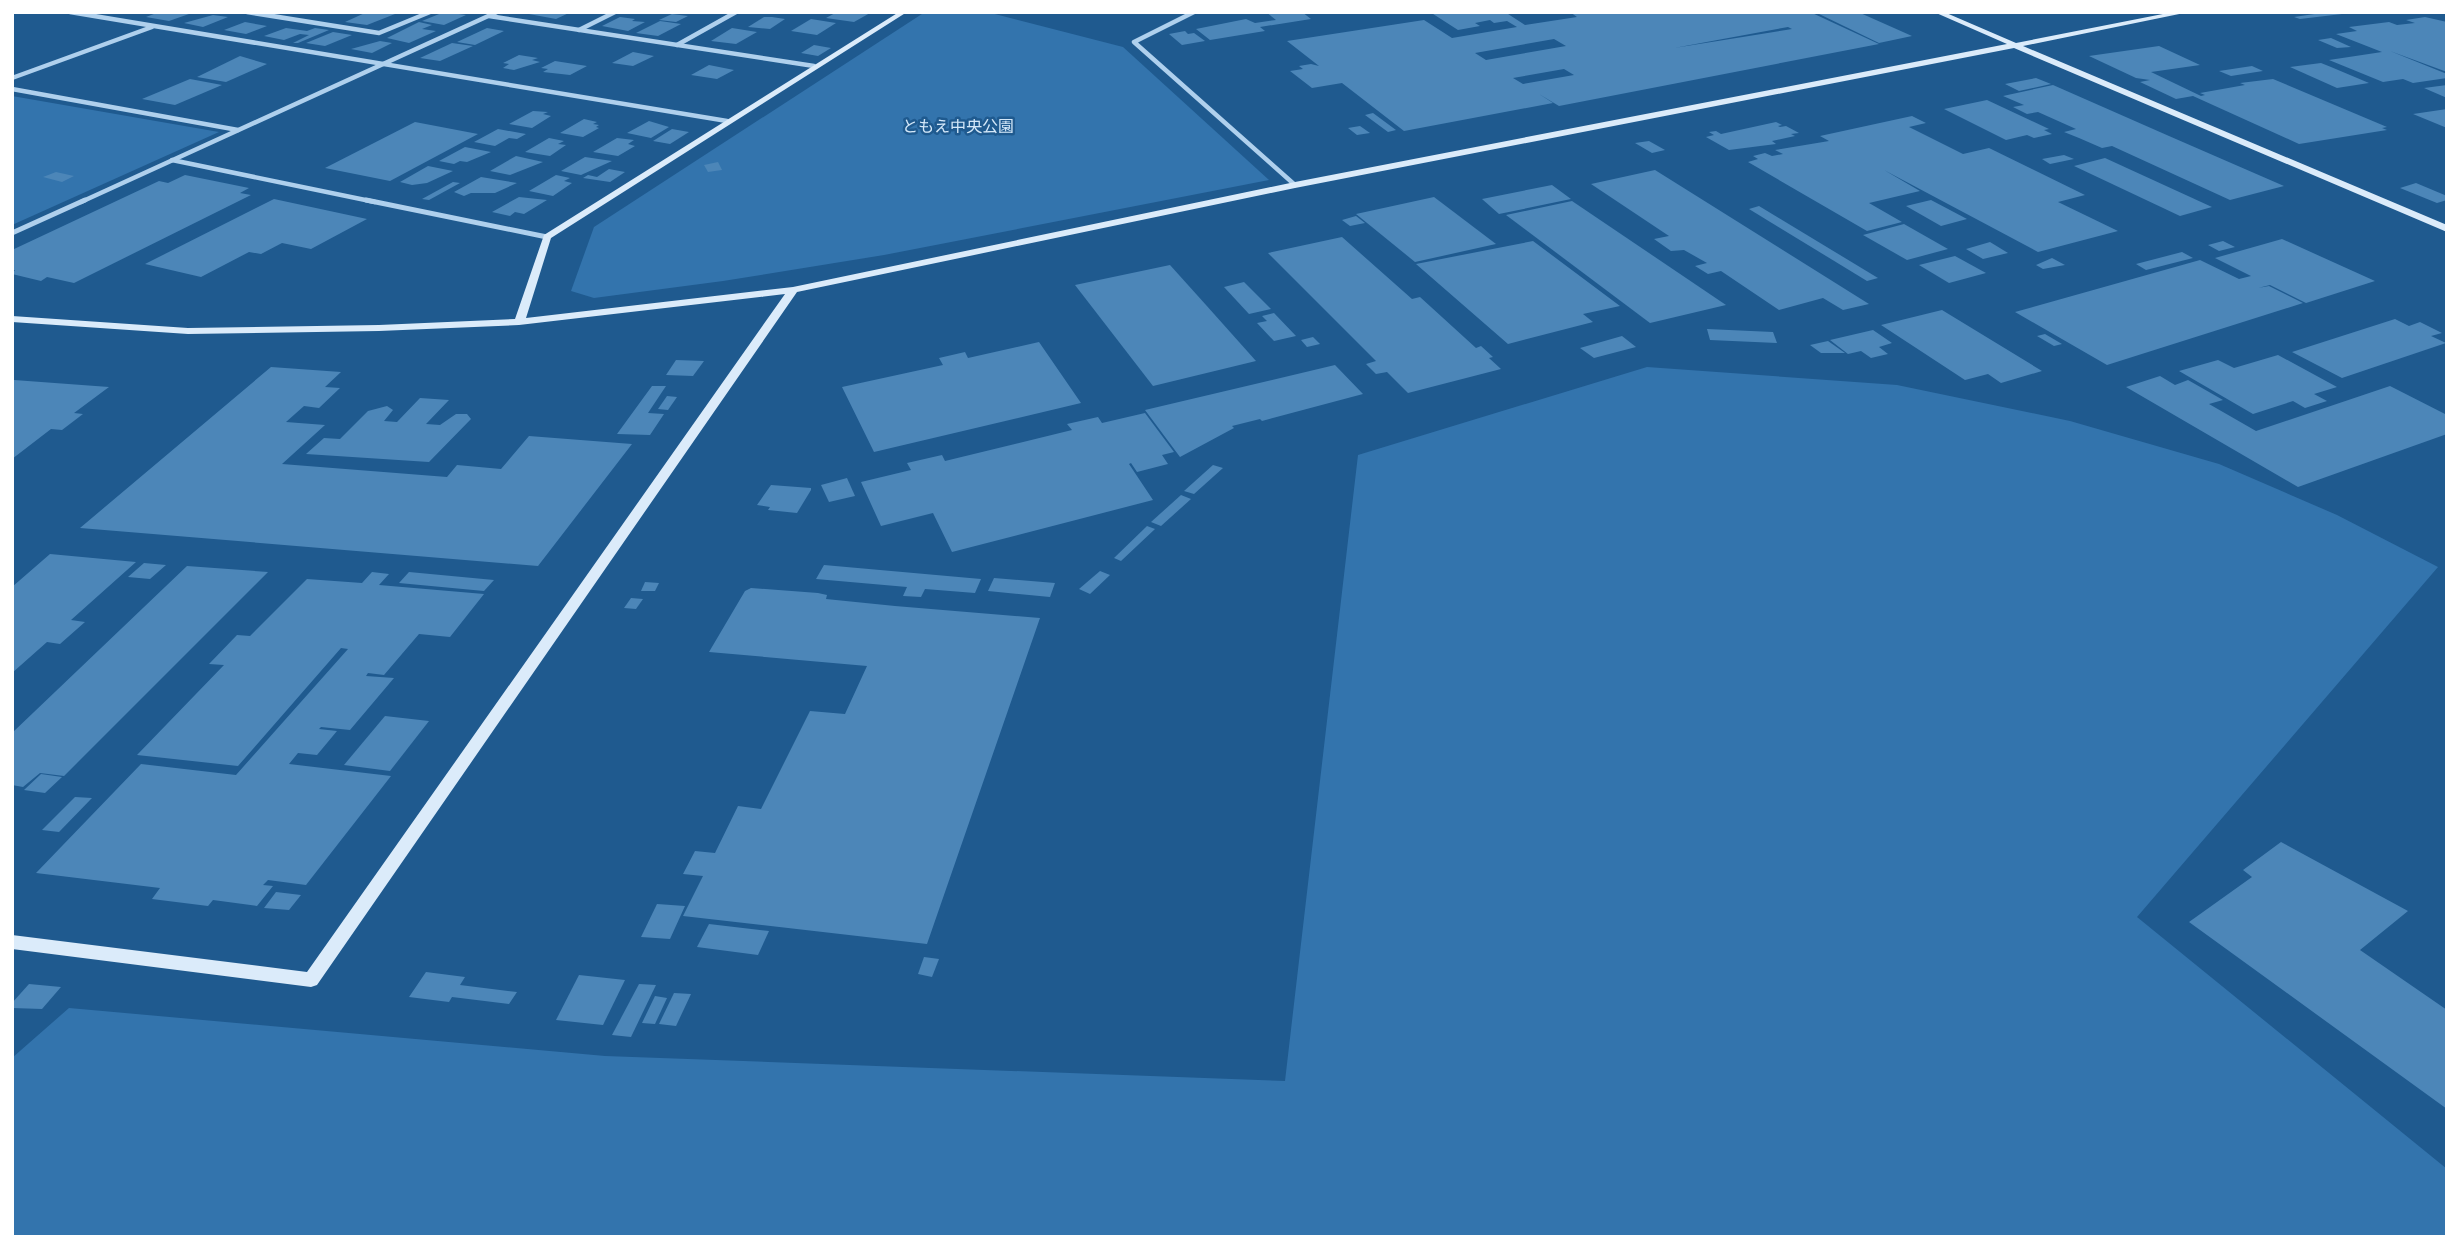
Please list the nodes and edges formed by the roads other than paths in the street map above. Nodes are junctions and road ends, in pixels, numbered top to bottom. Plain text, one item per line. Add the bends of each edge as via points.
1 (70, 12) edge
2 (247, 12) edge
3 (430, 12) edge
4 (497, 12) edge
5 (615, 12) edge
6 (736, 12) edge
7 (904, 12) edge
8 (1194, 12) edge
9 (1937, 12) edge
10 (2186, 12) edge
11 (489, 16) junction
12 (153, 27) junction
13 (579, 30) junction
14 (676, 45) junction
15 (2015, 45) junction
16 (381, 65) junction
17 (814, 66) junction
18 (12, 78) edge
19 (12, 89) edge
20 (727, 121) junction
21 (238, 130) junction
22 (172, 160) junction
23 (1295, 185) junction
24 (2447, 229) edge
25 (12, 233) edge
26 (547, 237) junction
27 (793, 290) junction
28 (12, 319) edge
29 (519, 323) junction
30 (12, 942) edge

1 - 12 street
2 - 3 street via 379,33
4 - 11 street
5 - 13 street
6 - 14 street
7 - 17 street
8 - 23 street via 1134,42
9 - 15 street
10 - 15 street
11 - 13 street
11 - 16 street
12 - 16 street
12 - 18 street
13 - 14 street
14 - 17 street
15 - 23 street
15 - 24 street
16 - 20 street
16 - 21 street
17 - 20 street
19 - 21 street
20 - 26 street
21 - 22 street
22 - 25 street
22 - 26 street
23 - 27 street
26 - 29 street
27 - 29 street
27 - 30 street via 312,980
28 - 29 street via 188,331

